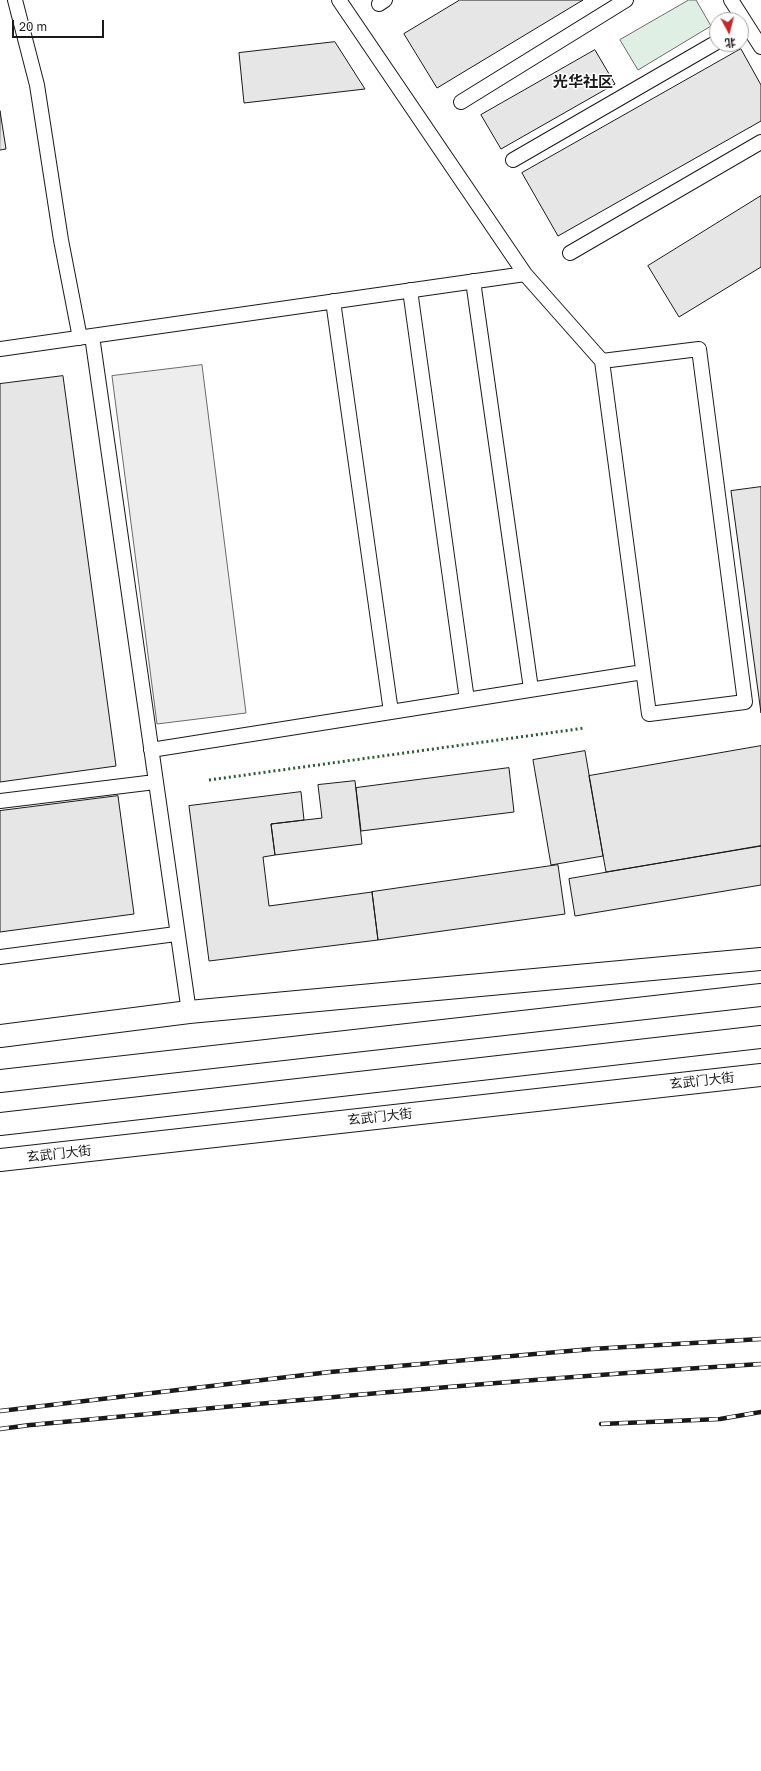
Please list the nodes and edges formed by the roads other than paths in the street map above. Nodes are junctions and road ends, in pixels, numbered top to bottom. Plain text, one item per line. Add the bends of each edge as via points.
1 (14, 0) edge
2 (339, 0) edge
3 (626, 0) edge
4 (731, 0) edge
5 (737, 12) edge
6 (749, 33) edge
7 (709, 47) edge
8 (761, 47) edge
9 (461, 102) dead end
10 (761, 142) edge
11 (513, 160) dead end
12 (570, 253) dead end
13 (525, 274) junction
14 (473, 281) junction
15 (410, 290) junction
16 (333, 301) junction
17 (86, 337) junction
18 (0, 349) edge
19 (602, 361) junction
20 (643, 672) junction
21 (531, 689) junction
22 (467, 700) junction
23 (391, 712) junction
24 (151, 750) junction
25 (155, 782) junction
26 (0, 801) edge
27 (176, 934) junction
28 (0, 957) edge
29 (761, 959) edge
30 (761, 995) edge
31 (189, 1012) junction
32 (0, 1036) edge
33 (761, 1037) edge
34 (761, 1075) edge
35 (0, 1081) edge
36 (0, 1124) edge
37 (0, 1160) edge

1 - 17 lane via 38,85 61,240
2 - 13 lane
3 - 9 lane
4 - 5 lane
6 - 8 lane
7 - 11 lane
10 - 12 lane
13 - 14 lane
13 - 19 lane
14 - 15 lane
14 - 21 lane
15 - 16 lane
15 - 22 lane
16 - 17 lane
16 - 23 lane
17 - 18 lane
17 - 24 lane
19 - 20 lane
19 - 20 lane via 698,349 745,702 648,714
20 - 21 lane
21 - 22 lane
22 - 23 lane
23 - 24 lane
24 - 25 lane
25 - 26 lane
25 - 27 lane
27 - 28 lane
27 - 31 lane
29 - 31 main road
30 - 35 main road
31 - 32 main road
33 - 36 main road
34 - 37 main road, 玄武门大街

